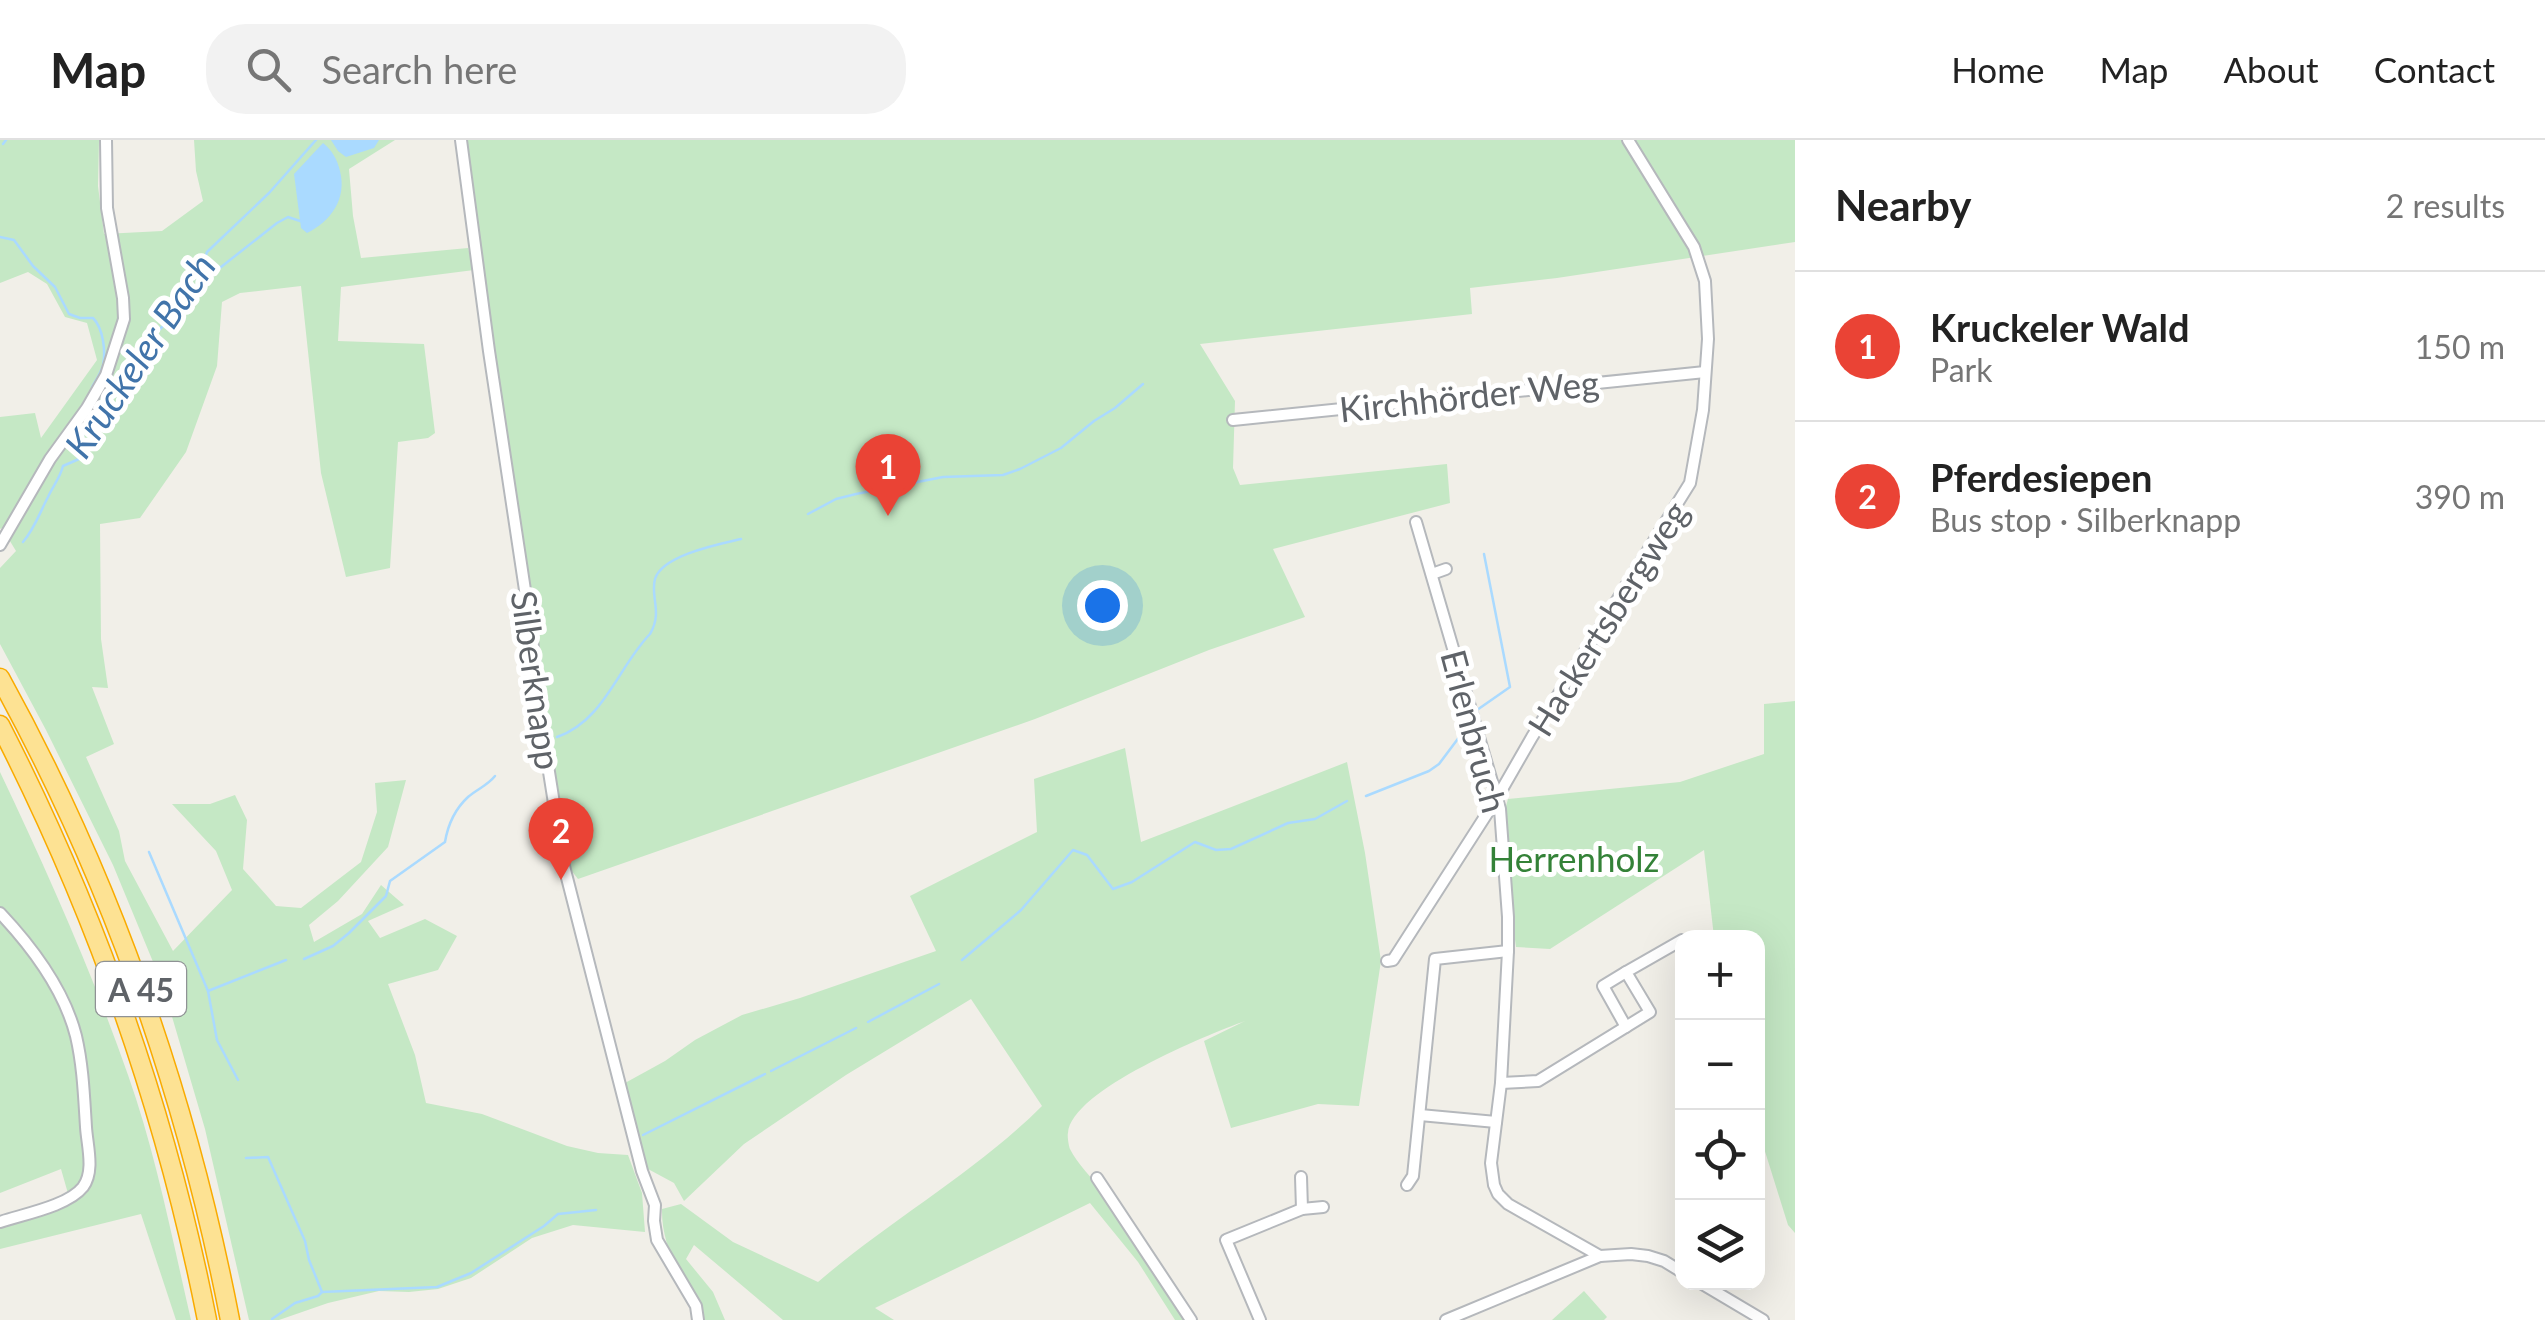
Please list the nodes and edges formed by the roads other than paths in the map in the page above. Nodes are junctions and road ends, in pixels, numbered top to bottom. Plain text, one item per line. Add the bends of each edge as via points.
1 (106, 140) edge
2 (461, 140) edge
3 (1628, 140) edge
4 (1706, 372) junction
5 (1233, 420) dead end
6 (1416, 522) dead end
7 (0, 544) edge
8 (1446, 569) dead end
9 (1432, 574) junction
10 (0, 678) edge
11 (0, 725) edge
12 (1498, 798) junction
13 (0, 914) edge
14 (1675, 944) edge
15 (1508, 951) junction
16 (1390, 960) dead end
17 (1626, 972) junction
18 (1626, 1027) junction
19 (1500, 1083) junction
20 (1420, 1115) junction
21 (1496, 1122) junction
22 (1302, 1177) dead end
23 (1098, 1178) dead end
24 (1407, 1186) dead end
25 (1323, 1207) dead end
26 (1302, 1209) junction
27 (0, 1222) edge
28 (1600, 1256) junction
29 (1675, 1268) edge
30 (1713, 1290) edge
31 (207, 1320) edge
32 (230, 1320) edge
33 (698, 1320) edge
34 (1191, 1320) edge
35 (1260, 1320) edge
36 (1446, 1320) edge
37 (1763, 1320) edge

1 - 7 street via 107,208 124,319 106,375
2 - 33 street, Silberknapp via 567,880 655,1205 657,1240
3 - 4 street, Hackertsbergweg via 1700,264 1708,309
4 - 5 street, Kirchhörder Weg
4 - 12 street, Hackertsbergweg via 1690,484
6 - 9 street, Erlenbruch
8 - 9 street
9 - 12 street, Erlenbruch
10 - 32 highway, A 45 via 70,813 136,974 188,1132
11 - 31 highway, A 45 via 66,862 134,1036
12 - 15 street, Erlenbruch
12 - 16 street, Hackertsbergweg
13 - 27 street via 34,952 76,1034 89,1172 72,1198
14 - 17 street
15 - 19 street, Erlenbruch
15 - 20 street via 1435,959
17 - 18 street via 1604,986
17 - 18 street via 1650,1012
18 - 19 street via 1538,1081
19 - 21 street, Erlenbruch
20 - 21 street
20 - 24 street
21 - 28 street, Erlenbruch via 1491,1163 1498,1194
22 - 26 street
23 - 34 street
25 - 26 street
26 - 35 street via 1226,1240
28 - 29 street via 1648,1256
28 - 36 street
30 - 37 street

